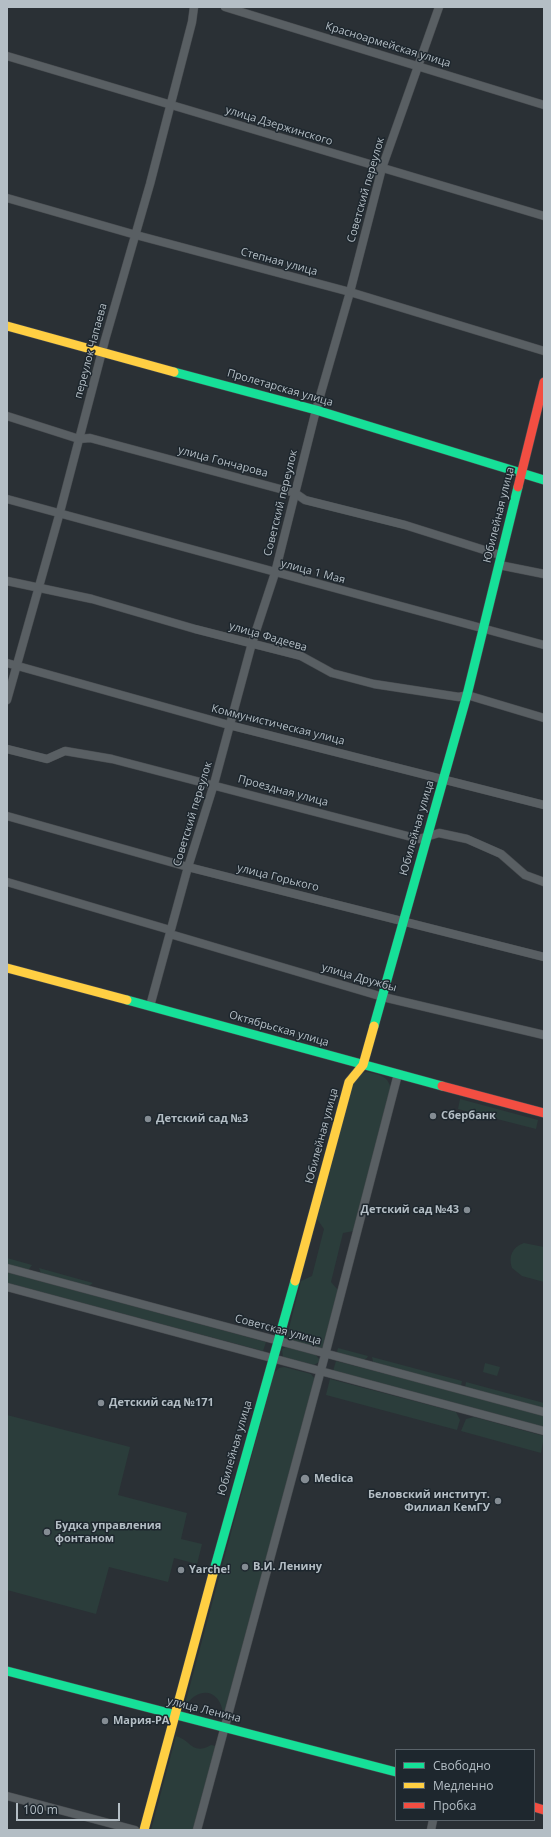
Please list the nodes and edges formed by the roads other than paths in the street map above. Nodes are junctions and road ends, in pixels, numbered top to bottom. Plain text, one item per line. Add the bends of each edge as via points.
1 (194, 7) edge
2 (226, 7) edge
3 (439, 7) edge
4 (7, 56) edge
5 (417, 66) junction
6 (170, 104) junction
7 (544, 105) edge
8 (382, 168) junction
9 (7, 198) edge
10 (544, 216) edge
11 (136, 235) junction
12 (350, 292) junction
13 (7, 326) edge
14 (544, 351) edge
15 (102, 352) junction
16 (544, 382) edge
17 (316, 410) junction
18 (7, 416) edge
19 (79, 439) junction
20 (521, 473) junction
21 (544, 480) edge
22 (295, 493) junction
23 (7, 499) edge
24 (60, 512) junction
25 (500, 555) junction
26 (499, 565) junction
27 (275, 573) junction
28 (544, 574) edge
29 (7, 581) edge
30 (39, 589) junction
31 (483, 628) junction
32 (252, 643) junction
33 (544, 645) edge
34 (7, 663) edge
35 (17, 666) junction
36 (467, 694) junction
37 (7, 700) edge
38 (544, 718) edge
39 (229, 725) junction
40 (7, 749) edge
41 (443, 778) junction
42 (214, 784) junction
43 (544, 804) edge
44 (7, 816) edge
45 (428, 836) junction
46 (188, 867) junction
47 (7, 882) edge
48 (544, 882) edge
49 (403, 920) junction
50 (170, 932) junction
51 (544, 957) edge
52 (7, 968) edge
53 (383, 997) junction
54 (150, 1006) junction
55 (544, 1035) edge
56 (363, 1065) junction
57 (398, 1074) junction
58 (544, 1113) edge
59 (7, 1268) edge
60 (7, 1287) edge
61 (278, 1342) junction
62 (325, 1355) junction
63 (273, 1359) junction
64 (321, 1370) junction
65 (544, 1412) edge
66 (544, 1431) edge
67 (7, 1671) edge
68 (174, 1715) junction
69 (223, 1727) junction
70 (395, 1772) edge
71 (7, 1796) edge
72 (135, 1830) edge
73 (144, 1830) edge
74 (197, 1830) edge

1 - 6 street, переулок Чапаева
2 - 5 street, Красноармейская улица
3 - 5 street, Советский переулок
4 - 6 street, улица Дзержинского
5 - 7 street, Красноармейская улица
5 - 8 street, Советский переулок
6 - 8 street, улица Дзержинского
6 - 11 street, переулок Чапаева
8 - 10 street, улица Дзержинского
8 - 12 street, Советский переулок
9 - 11 street, Степная улица
11 - 12 street, Степная улица
11 - 15 street, переулок Чапаева
12 - 14 street, Степная улица
12 - 17 street, Советский переулок
13 - 15 street, Пролетарская улица
15 - 17 street, Пролетарская улица
15 - 19 street, переулок Чапаева
16 - 20 street, Юбилейная улица
17 - 20 street, Пролетарская улица
17 - 22 street, Советский переулок
18 - 19 street, улица Гончарова
19 - 22 street, улица Гончарова via 90,438
19 - 24 street, переулок Чапаева
20 - 21 street, Пролетарская улица
20 - 25 street, Юбилейная улица
22 - 25 street, улица Гончарова via 305,500 405,525
22 - 27 street, Советский переулок
23 - 24 street, улица 1 Мая
24 - 27 street, улица 1 Мая
24 - 30 street, переулок Чапаева
25 - 26 street, Юбилейная улица
26 - 28 street
26 - 31 street, Юбилейная улица
27 - 31 street, улица 1 Мая
27 - 32 street, Советский переулок
29 - 30 street, улица Фадеева
30 - 32 street, улица Фадеева via 92,599
30 - 35 street, переулок Чапаева
31 - 33 street, улица 1 Мая
31 - 36 street, Юбилейная улица
32 - 36 street, улица Фадеева via 301,656 332,673 374,684 459,697
32 - 39 street, Советский переулок
34 - 35 street, Коммунистическая улица
35 - 37 street, переулок Чапаева
35 - 39 street, Коммунистическая улица
36 - 38 street, улица Фадеева
36 - 41 street, Юбилейная улица
39 - 41 street, Коммунистическая улица
39 - 42 street, Советский переулок
40 - 42 street, Проездная улица via 47,759 65,751 112,759
41 - 43 street, Коммунистическая улица
41 - 45 street, Юбилейная улица
42 - 45 street, Проездная улица via 419,839
42 - 46 street, Советский переулок
44 - 46 street, улица Горького
45 - 48 street, Проездная улица via 439,833 467,839 501,854 525,875
45 - 49 street, Юбилейная улица
46 - 49 street, улица Горького
46 - 50 street, Советский переулок
47 - 50 street, улица Дружбы
49 - 51 street, улица Горького
49 - 53 street, Юбилейная улица
50 - 53 street, улица Дружбы
50 - 54 street, Советский переулок
52 - 54 street, Октябрьская улица
53 - 55 street, улица Дружбы
53 - 56 street, Юбилейная улица
54 - 56 street, Октябрьская улица
56 - 57 street, Октябрьская улица
56 - 61 street, Юбилейная улица via 348,1082
57 - 58 street, Октябрьская улица
57 - 62 street
59 - 61 street, Советская улица
60 - 63 street
61 - 62 street, Советская улица
61 - 63 street, Юбилейная улица
62 - 64 street
62 - 65 street, Советская улица
63 - 64 street
63 - 68 street, Юбилейная улица
64 - 66 street
64 - 69 street
67 - 68 street, улица Ленина
68 - 69 street, улица Ленина
68 - 73 street, Юбилейная улица
69 - 70 street, улица Ленина
69 - 74 street
71 - 72 street

